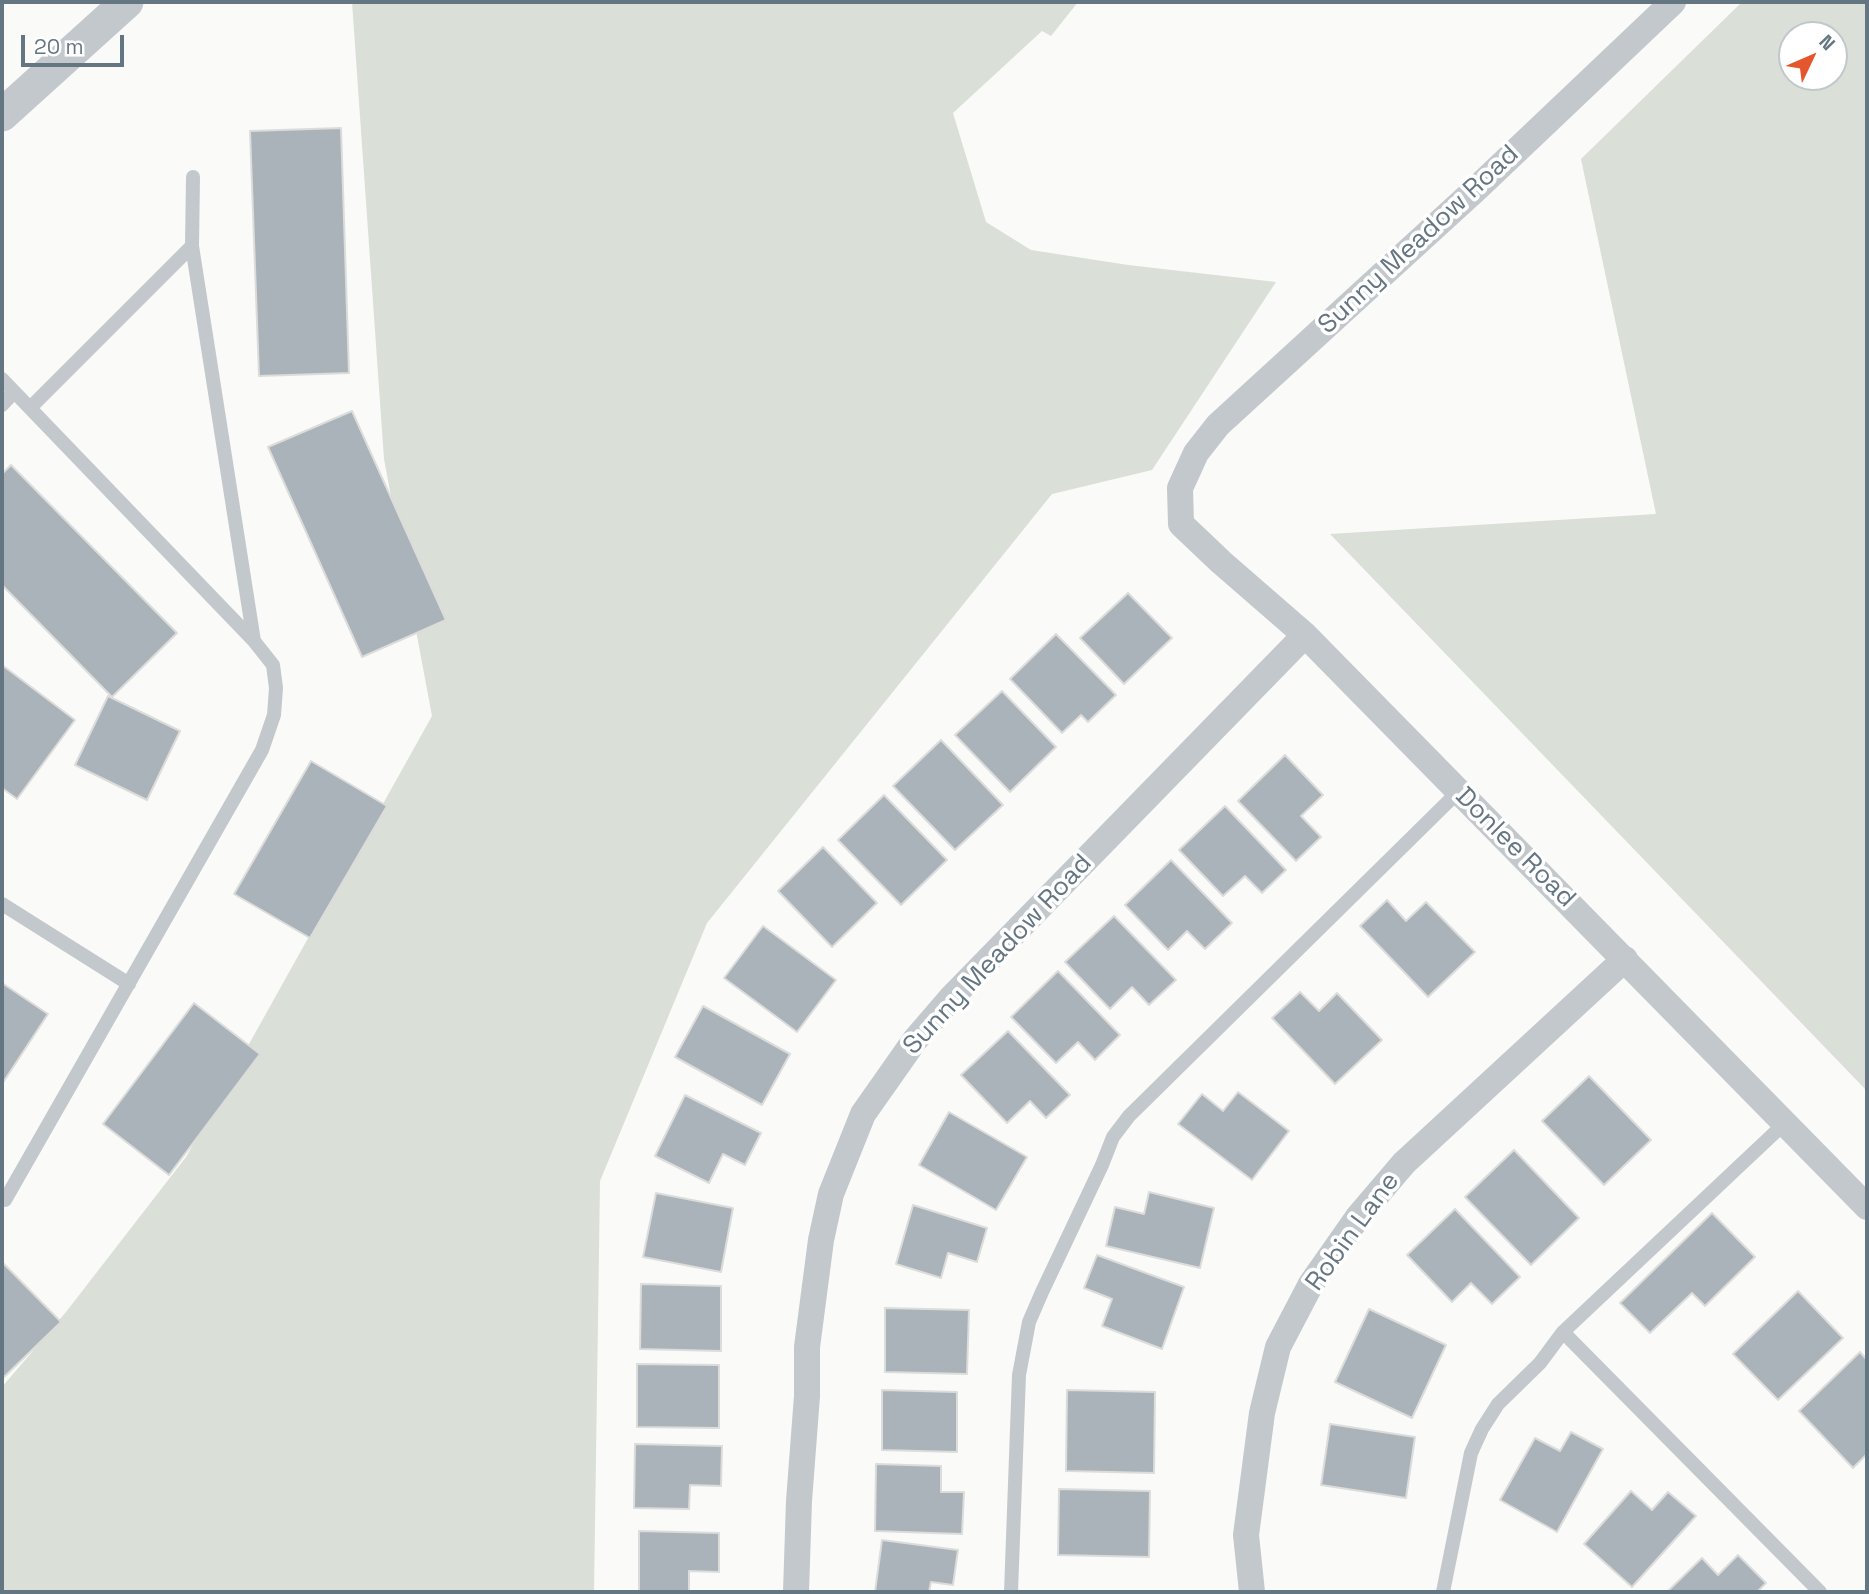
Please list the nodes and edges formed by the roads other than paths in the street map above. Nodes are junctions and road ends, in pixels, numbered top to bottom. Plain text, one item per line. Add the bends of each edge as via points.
1 (127, 2) edge
2 (1673, 2) edge
3 (2, 115) edge
4 (193, 177) dead end
5 (192, 246) junction
6 (2, 379) edge
7 (14, 392) junction
8 (2, 405) edge
9 (30, 408) junction
10 (1180, 488) joint
11 (1305, 635) junction
12 (254, 641) junction
13 (1459, 791) junction
14 (2, 904) edge
15 (1625, 960) junction
16 (129, 984) junction
17 (1785, 1123) junction
18 (3, 1202) edge
19 (1867, 1207) edge
20 (1563, 1332) junction
21 (796, 1592) edge
22 (1011, 1592) edge
23 (1252, 1592) edge
24 (1443, 1592) edge
25 (1820, 1592) edge

1 - 3 street
2 - 10 street, Sunny Meadow Road via 1218,425 1196,453
4 - 5 lane
5 - 9 lane
5 - 12 lane
6 - 7 lane
7 - 8 lane
7 - 9 lane
9 - 12 lane
10 - 11 street, Donlee Road via 1181,524
11 - 13 street, Donlee Road
11 - 21 street, Sunny Meadow Road via 953,997 915,1040 863,1114 831,1194 821,1240 807,1347
12 - 16 lane via 273,665 276,688 274,715 262,750
13 - 15 street, Donlee Road
13 - 22 lane via 1129,1116 1113,1137 1029,1322 1019,1375
14 - 16 lane
15 - 17 street, Donlee Road
15 - 23 street, Robin Lane via 1404,1163 1358,1217 1311,1284 1279,1347 1262,1413 1246,1535
16 - 18 lane
17 - 19 street, Donlee Road
17 - 20 lane
20 - 24 lane via 1540,1363 1498,1404 1482,1429 1471,1453
20 - 25 lane

